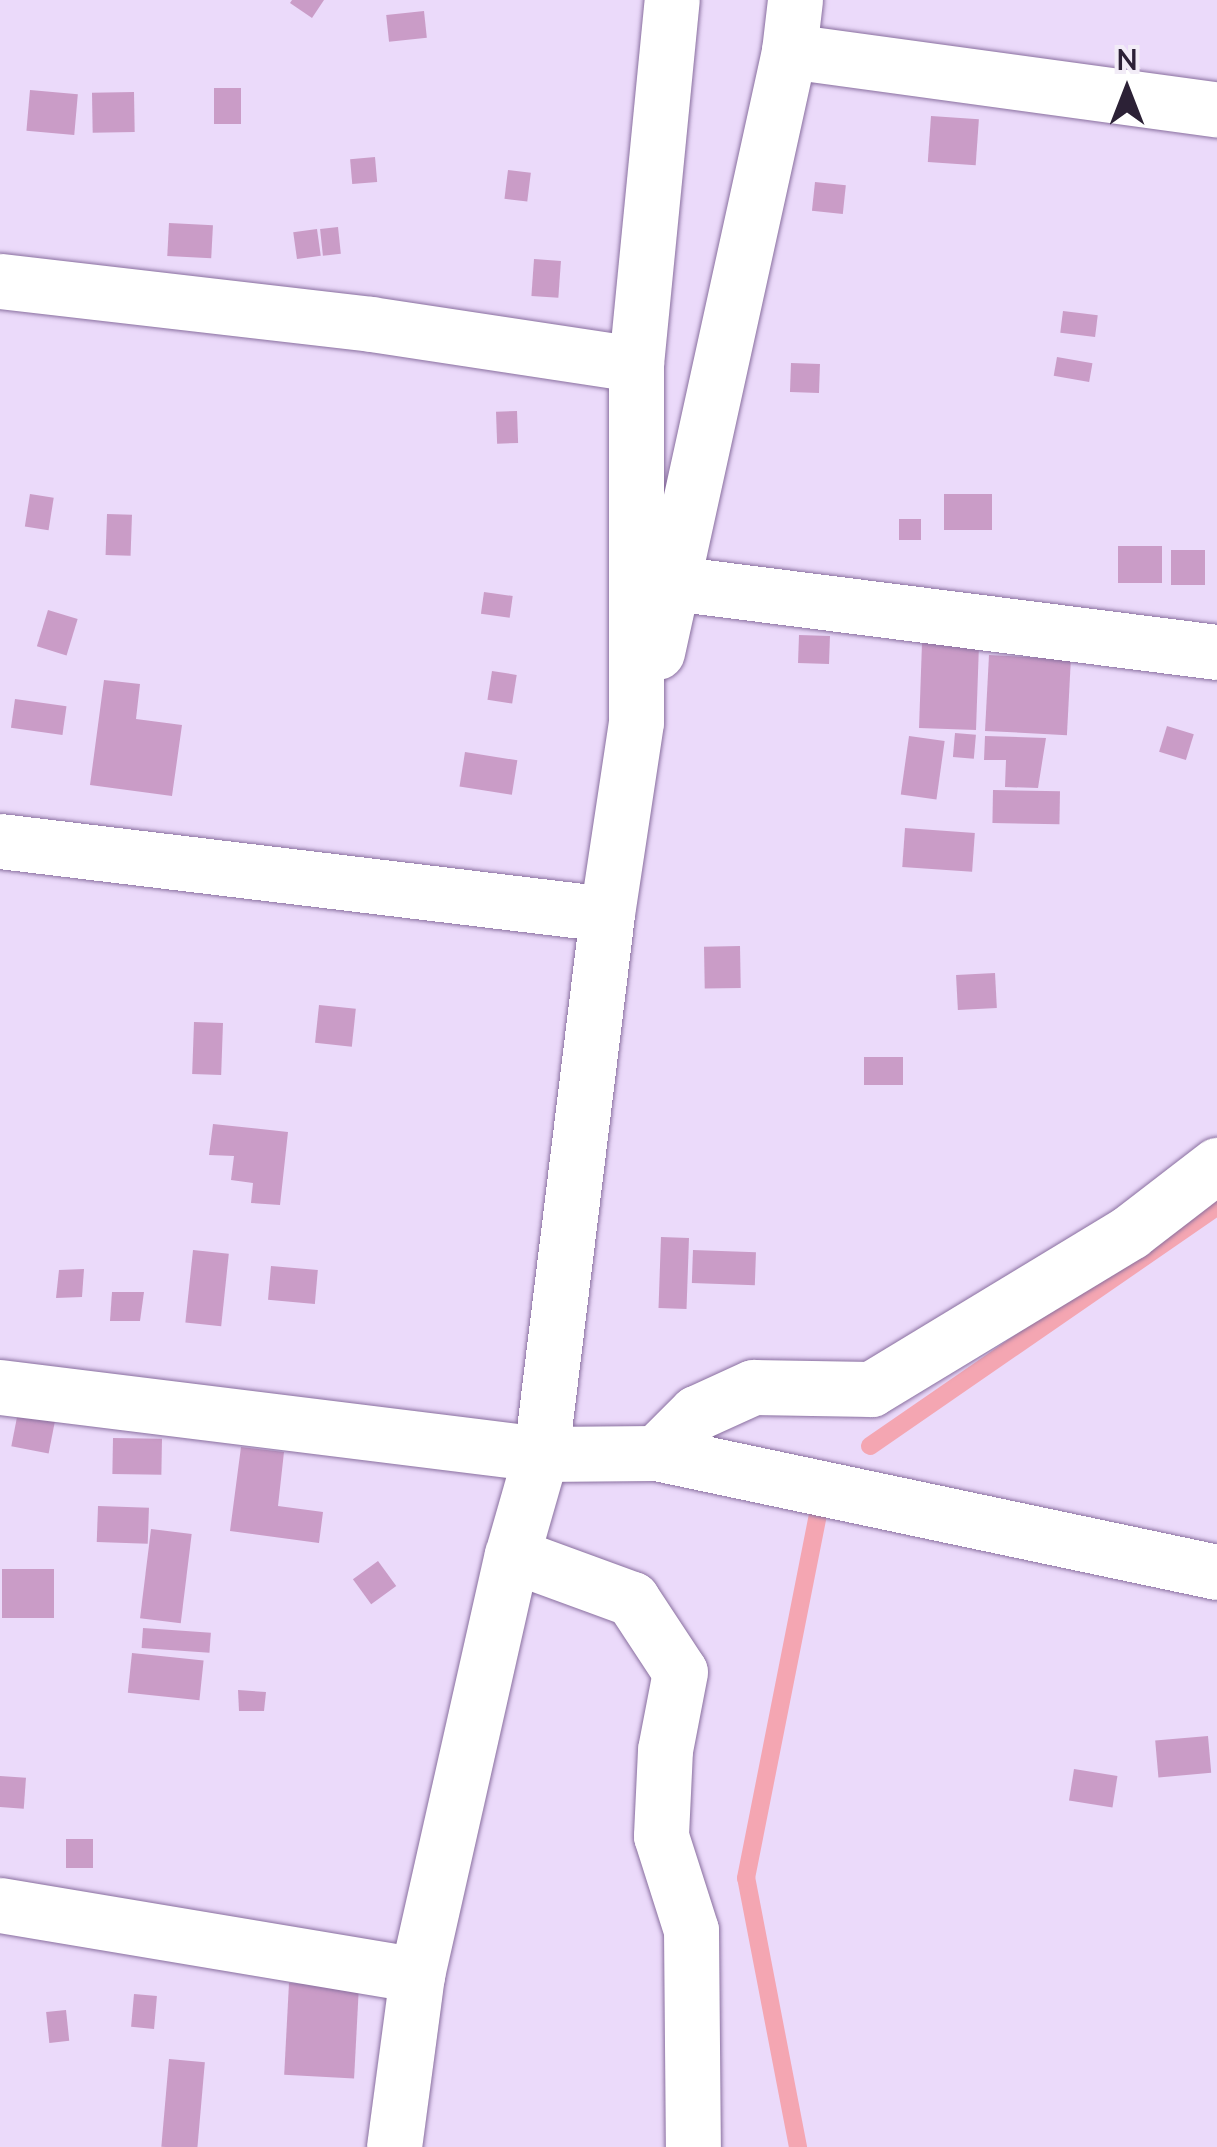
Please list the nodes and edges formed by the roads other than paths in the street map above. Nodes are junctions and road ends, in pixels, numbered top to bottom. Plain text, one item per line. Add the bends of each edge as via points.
1 (672, 0) edge
2 (792, 25) edge
3 (1217, 110) edge
4 (0, 281) edge
5 (636, 364) junction
6 (673, 583) junction
7 (1217, 652) edge
8 (636, 722) junction
9 (0, 840) edge
10 (607, 914) junction
11 (1217, 1165) edge
12 (0, 1387) edge
13 (542, 1454) junction
14 (656, 1454) junction
15 (512, 1556) junction
16 (1217, 1572) edge
17 (0, 1905) edge
18 (417, 1975) junction
19 (394, 2147) edge
20 (693, 2147) edge

1 - 5 street
2 - 3 street
2 - 6 street
4 - 5 street via 371,324
5 - 8 street
6 - 7 street
6 - 8 street
8 - 10 street
9 - 10 street
10 - 13 street
11 - 14 street via 1130,1232 871,1389 753,1387 696,1413
12 - 13 street
13 - 14 street
13 - 15 street
14 - 16 street
15 - 18 street
15 - 20 street via 632,1599 680,1672 665,1750 661,1836 692,1930
17 - 18 street
18 - 19 street

